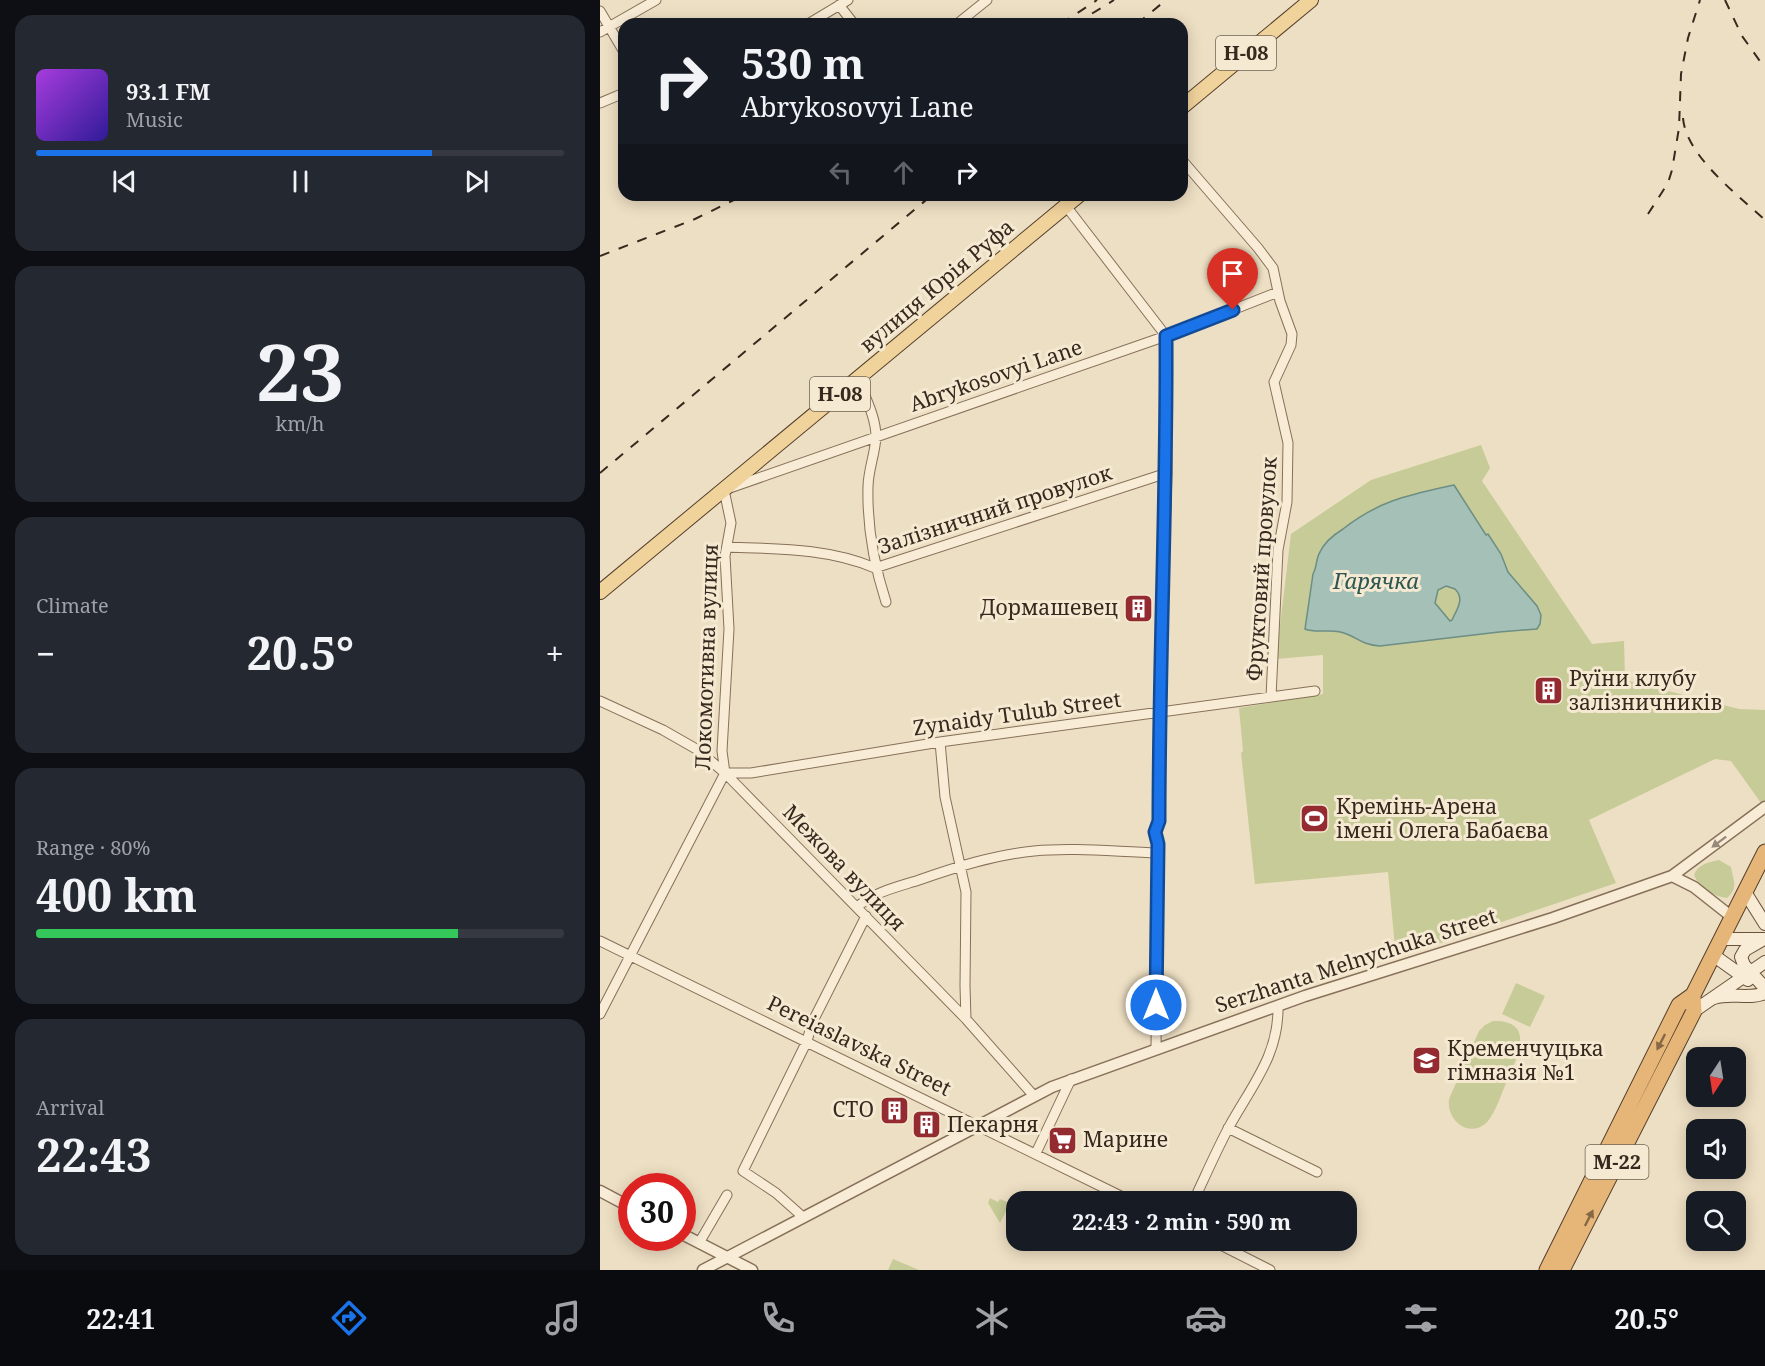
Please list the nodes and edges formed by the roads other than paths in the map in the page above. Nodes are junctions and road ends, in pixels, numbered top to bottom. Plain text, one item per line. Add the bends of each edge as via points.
1 (656, 0) edge
2 (987, 0) edge
3 (1311, 0) edge
4 (844, 2) edge
5 (600, 11) edge
6 (624, 18) edge
7 (818, 18) edge
8 (851, 18) edge
9 (964, 18) edge
10 (618, 21) edge
11 (610, 26) junction
12 (600, 32) edge
13 (618, 41) edge
14 (618, 96) edge
15 (1188, 102) edge
16 (600, 103) edge
17 (1188, 167) edge
18 (1072, 201) edge
19 (1066, 207) junction
20 (1278, 292) junction
21 (1166, 336) junction
22 (858, 380) junction
23 (876, 437) junction
24 (1167, 473) junction
25 (724, 490) junction
26 (727, 548) junction
27 (875, 568) junction
28 (600, 592) edge
29 (886, 602) dead end
30 (1315, 691) dead end
31 (1271, 697) junction
32 (600, 700) edge
33 (1158, 712) junction
34 (940, 742) junction
35 (725, 772) junction
36 (1765, 807) edge
37 (1765, 852) edge
38 (1157, 854) junction
39 (960, 866) junction
40 (1672, 876) junction
41 (1745, 892) junction
42 (857, 907) junction
43 (866, 916) junction
44 (1732, 917) junction
45 (1765, 924) edge
46 (1721, 939) junction
47 (1765, 939) edge
48 (600, 941) edge
49 (1750, 948) junction
50 (1713, 955) junction
51 (629, 956) junction
52 (1752, 969) edge
53 (1765, 990) edge
54 (1700, 998) junction
55 (1278, 1006) junction
56 (600, 1014) edge
57 (966, 1018) junction
58 (807, 1041) junction
59 (1156, 1049) junction
60 (1071, 1079) junction
61 (1034, 1096) junction
62 (978, 1125) junction
63 (1228, 1128) junction
64 (1036, 1153) junction
65 (1317, 1172) dead end
66 (600, 1191) edge
67 (1111, 1191) edge
68 (1198, 1191) edge
69 (727, 1195) dead end
70 (618, 1201) edge
71 (803, 1217) junction
72 (696, 1241) edge
73 (699, 1243) junction
74 (1233, 1251) edge
75 (727, 1257) junction
76 (703, 1270) edge
77 (752, 1270) edge
78 (1270, 1270) edge
79 (1547, 1270) edge
80 (1562, 1270) edge

1 - 6 street
2 - 9 street
3 - 15 main road, Н-08
4 - 7 street
4 - 8 street
5 - 11 street
10 - 11 street
11 - 12 street
11 - 13 street
14 - 16 street
17 - 20 street, Фруктовий провулок via 1273,268
18 - 19 main road, вулиця Юрія Руфа / Н-08
19 - 21 street
19 - 22 main road, вулиця Юрія Руфа / Н-08
20 - 21 street, Abrykosovyi Lane
20 - 31 street, Фруктовий провулок via 1292,334 1274,382 1288,443
21 - 23 street, Abrykosovyi Lane
21 - 24 street
22 - 23 street via 874,420
22 - 25 main road, вулиця Юрія Руфа / Н-08
23 - 25 street, Abrykosovyi Lane
23 - 27 street via 868,486
24 - 27 street, Залізничний провулок
24 - 33 street
25 - 26 street, Локомотивна вулиця via 731,523
25 - 28 main road, вулиця Юрія Руфа / Н-08
26 - 27 street, Залізничний провулок via 798,549 852,558
26 - 35 street, Локомотивна вулиця via 729,629 722,751
27 - 29 street
30 - 31 street, Zynaidy Tulub Street
31 - 33 street, Zynaidy Tulub Street
32 - 35 street, Межова вулиця via 672,735
33 - 34 street, Zynaidy Tulub Street
33 - 38 street
34 - 35 street, Zynaidy Tulub Street via 751,773
34 - 39 street via 945,796
35 - 42 street, Межова вулиця
35 - 51 street, Локомотивна вулиця
36 -> 40 street, Serzhanta Melnychuka Street
37 - 41 highway, М-22
38 - 39 street via 1035,851
38 - 59 street
39 - 42 street via 879,893
39 - 57 street via 966,892
40 - 44 street via 1694,887
40 - 55 street, Serzhanta Melnychuka Street
41 - 44 highway, М-22
41 - 45 main road
42 - 43 street, Межова вулиця
43 - 57 street, Межова вулиця
43 - 58 street via 812,1023
44 - 46 highway, М-22
46 - 47 main road
46 - 50 highway, М-22
47 - 49 main road
48 - 51 street, Pereiaslavska Street
49 - 52 main road via 1742,953 1741,959
49 - 52 main road via 1762,955 1762,962
50 - 52 main road
50 - 54 highway, М-22
51 - 56 street, Локомотивна вулиця
51 - 58 street, Pereiaslavska Street
52 - 53 main road
52 - 54 main road
53 - 54 main road via 1748,997
54 -> 79 highway, М-22 via 1679,1005
80 -> 54 highway, М-22
55 - 59 street, Serzhanta Melnychuka Street
55 - 63 street via 1270,1053
57 - 61 street, Межова вулиця
58 - 62 street, Pereiaslavska Street
58 - 71 street via 743,1171 777,1192
59 - 60 street, Serzhanta Melnychuka Street
60 - 61 street, Serzhanta Melnychuka Street
60 - 64 street
61 - 62 street, Serzhanta Melnychuka Street
62 - 64 street, Pereiaslavska Street
62 - 71 street, Serzhanta Melnychuka Street
63 - 65 street
63 - 68 street
64 - 67 street, Pereiaslavska Street
66 - 70 street
69 - 73 street
71 - 75 street, Serzhanta Melnychuka Street
72 - 73 street
73 - 75 street
74 - 78 street
75 - 76 street, Serzhanta Melnychuka Street
75 - 77 street

